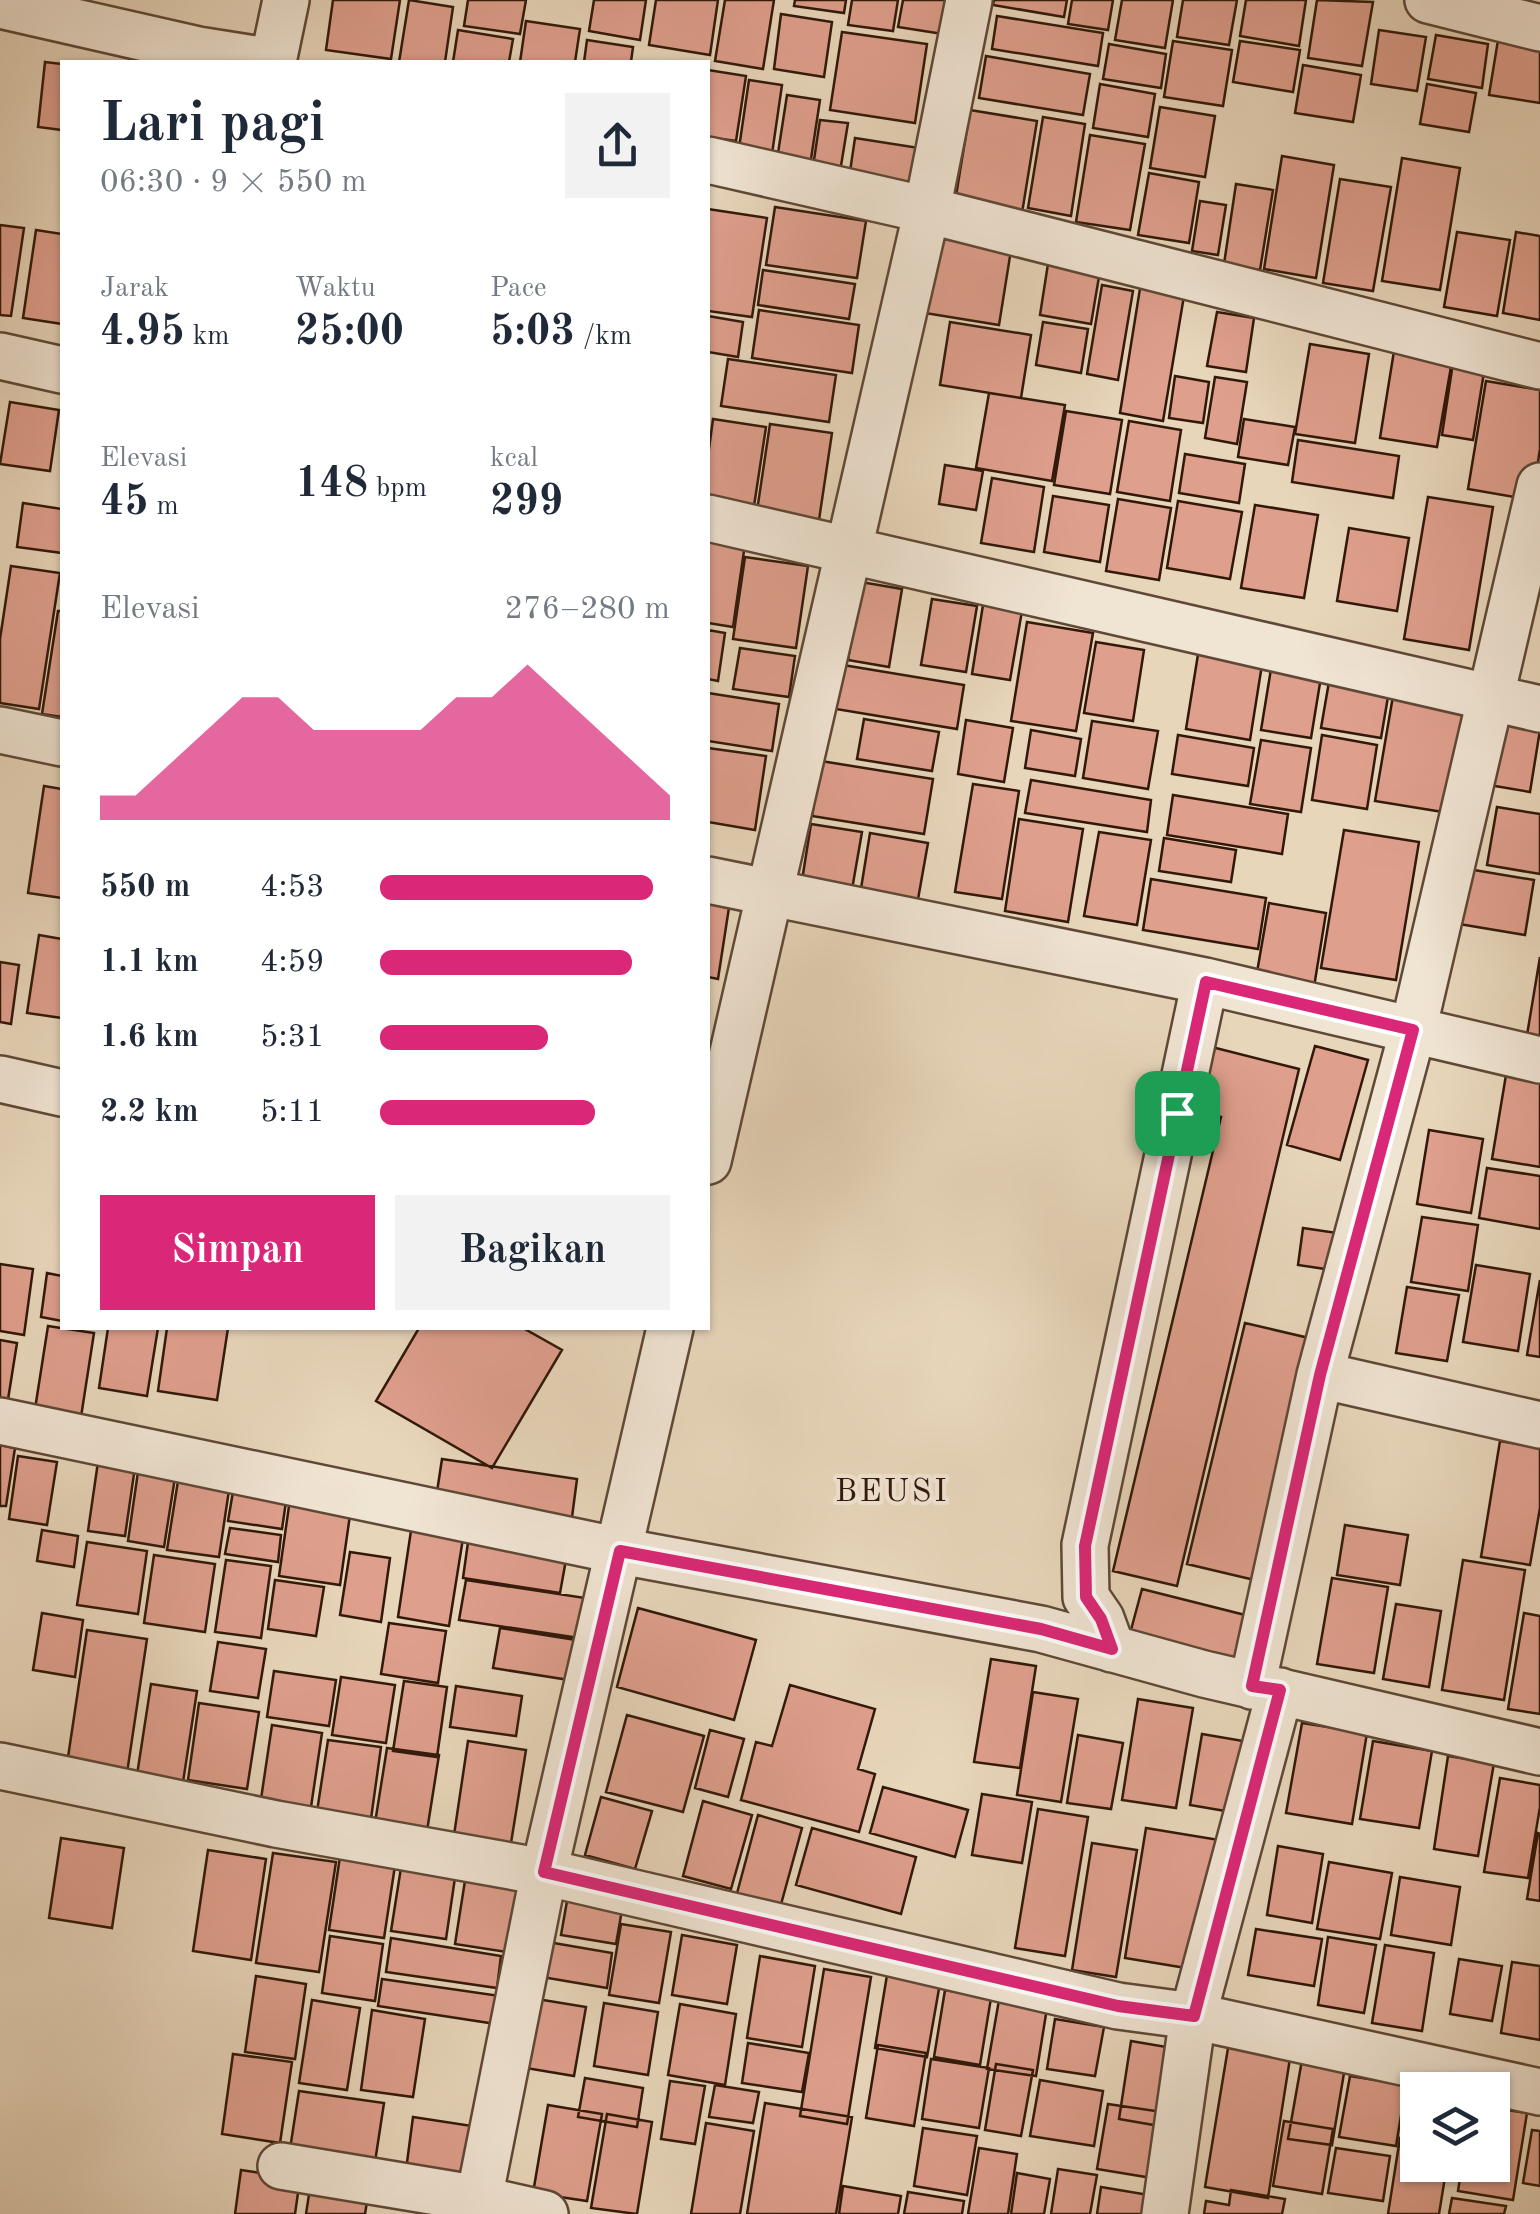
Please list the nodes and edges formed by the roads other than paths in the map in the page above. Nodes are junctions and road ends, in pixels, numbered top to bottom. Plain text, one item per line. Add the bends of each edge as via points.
1 (286, 0) edge
2 (969, 0) edge
3 (1428, 0) edge
4 (0, 5) edge
5 (1540, 28) edge
6 (260, 60) edge
7 (273, 60) edge
8 (710, 160) edge
9 (926, 210) junction
10 (0, 356) edge
11 (1540, 366) edge
12 (60, 370) edge
13 (1540, 486) edge
14 (710, 518) edge
15 (847, 550) junction
16 (1493, 697) junction
17 (1540, 709) edge
18 (0, 730) edge
19 (60, 743) edge
20 (710, 880) edge
21 (770, 893) junction
22 (1206, 982) junction
23 (1413, 1030) junction
24 (1540, 1060) edge
25 (0, 1079) edge
26 (60, 1093) edge
27 (710, 1152) edge
28 (670, 1330) edge
29 (1320, 1375) junction
30 (0, 1421) edge
31 (1540, 1425) edge
32 (620, 1551) junction
33 (1112, 1649) junction
34 (1266, 1688) junction
35 (1540, 1752) edge
36 (0, 1766) edge
37 (544, 1872) junction
38 (1194, 2016) junction
39 (1540, 2092) edge
40 (281, 2166) dead end
41 (478, 2206) edge
42 (545, 2214) edge
43 (1164, 2214) edge

1 - 7 street
2 - 9 street
3 - 5 street
4 - 6 street
8 - 9 street
9 - 11 street
9 - 15 street
10 - 12 street
13 - 16 street
14 - 15 street
15 - 16 street
15 - 21 street
16 - 17 street
16 - 23 street
18 - 19 street
20 - 21 street
21 - 22 street
21 - 27 street
22 - 23 street
22 - 33 street via 1085,1546 1086,1597
23 - 24 street
23 - 29 street
25 - 26 street
28 - 32 street
29 - 31 street
29 - 34 street
30 - 32 street
32 - 33 street via 1041,1629
32 - 37 street
33 - 34 street
34 - 35 street
34 - 38 street
36 - 37 street
37 - 38 street via 1118,2006
37 - 41 street
38 - 39 street
38 - 43 street
40 - 41 street
41 - 42 street

